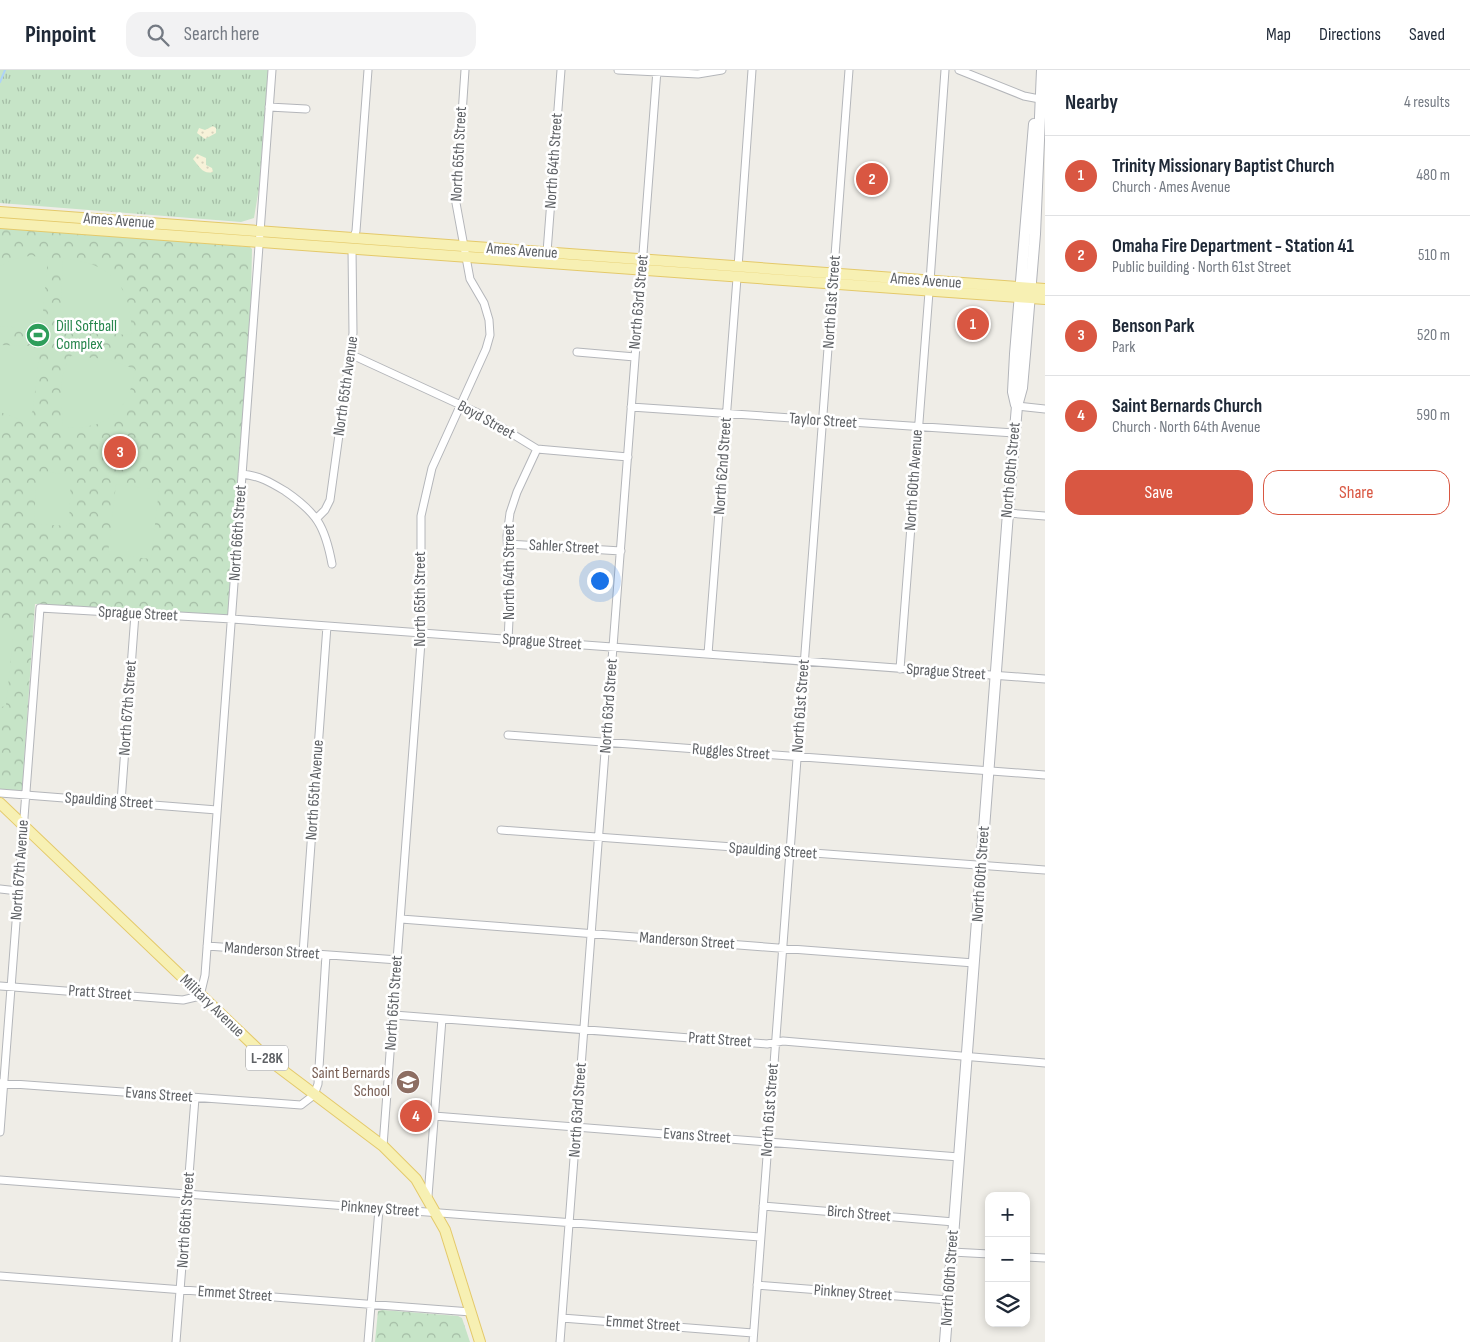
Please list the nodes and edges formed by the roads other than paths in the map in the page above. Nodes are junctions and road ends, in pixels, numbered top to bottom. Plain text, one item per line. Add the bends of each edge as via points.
1 (272, 70) edge
2 (368, 70) edge
3 (465, 70) edge
4 (561, 70) edge
5 (618, 70) edge
6 (722, 70) edge
7 (752, 70) edge
8 (849, 70) edge
9 (946, 70) edge
10 (959, 70) edge
11 (1042, 70) edge
12 (657, 71) edge
13 (1042, 100) edge
14 (269, 107) junction
15 (306, 109) dead end
16 (0, 212) edge
17 (0, 223) edge
18 (259, 237) junction
19 (353, 244) junction
20 (464, 246) junction
21 (547, 252) junction
22 (466, 257) junction
23 (643, 260) junction
24 (642, 271) junction
25 (738, 272) junction
26 (833, 280) junction
27 (929, 286) junction
28 (1045, 290) edge
29 (1025, 293) junction
30 (1045, 299) edge
31 (577, 352) dead end
32 (350, 354) junction
33 (635, 357) junction
34 (461, 405) junction
35 (1016, 406) junction
36 (632, 407) junction
37 (1045, 410) edge
38 (727, 414) junction
39 (823, 421) junction
40 (918, 428) junction
41 (1014, 433) junction
42 (537, 449) junction
43 (628, 458) junction
44 (242, 474) junction
45 (1008, 513) junction
46 (1045, 516) edge
47 (316, 518) junction
48 (508, 544) junction
49 (621, 551) junction
50 (332, 564) dead end
51 (40, 608) joint
52 (135, 614) junction
53 (232, 619) junction
54 (327, 626) junction
55 (422, 633) junction
56 (508, 640) junction
57 (613, 647) junction
58 (708, 654) junction
59 (804, 661) junction
60 (900, 669) junction
61 (996, 676) junction
62 (1045, 679) edge
63 (508, 735) dead end
64 (606, 743) junction
65 (797, 757) junction
66 (988, 771) junction
67 (1045, 775) edge
68 (0, 793) edge
69 (26, 795) junction
70 (121, 802) junction
71 (0, 803) edge
72 (217, 810) junction
73 (24, 826) junction
74 (501, 830) dead end
75 (599, 838) junction
76 (790, 852) junction
77 (981, 866) junction
78 (1045, 870) edge
79 (0, 889) edge
80 (18, 891) junction
81 (401, 919) junction
82 (592, 934) junction
83 (207, 946) junction
84 (782, 948) junction
85 (303, 953) junction
86 (326, 955) junction
87 (398, 960) junction
88 (974, 964) junction
89 (0, 986) edge
90 (11, 986) junction
91 (200, 996) junction
92 (394, 1016) junction
93 (442, 1019) junction
94 (584, 1030) junction
95 (775, 1042) junction
96 (967, 1056) junction
97 (1045, 1063) edge
98 (2, 1083) edge
99 (314, 1095) junction
100 (195, 1098) junction
101 (434, 1116) junction
102 (576, 1127) junction
103 (0, 1132) edge
104 (768, 1142) junction
105 (383, 1146) junction
106 (959, 1157) junction
107 (0, 1180) edge
108 (188, 1194) junction
109 (428, 1196) junction
110 (763, 1206) junction
111 (379, 1209) junction
112 (437, 1212) junction
113 (569, 1222) junction
114 (954, 1222) junction
115 (760, 1238) junction
116 (952, 1252) junction
117 (985, 1254) edge
118 (1030, 1257) edge
119 (1045, 1258) edge
120 (0, 1276) edge
121 (757, 1285) junction
122 (180, 1290) junction
123 (948, 1300) junction
124 (371, 1304) junction
125 (471, 1312) junction
126 (562, 1318) junction
127 (753, 1333) junction
128 (176, 1342) edge
129 (368, 1342) edge
130 (480, 1342) edge
131 (560, 1342) edge
132 (753, 1342) edge
133 (945, 1342) edge

1 - 14 street, North 66th Street
2 - 19 street, North 65th Avenue
3 - 20 street, North 65th Street via 455,196
4 - 21 street, North 64th Street
5 - 12 street
6 - 12 street via 698,74
7 - 25 street, North 62nd Street
8 - 26 street, North 61st Street
9 - 27 street, North 60th Avenue
10 - 13 street
11 - 13 main road, North 60th Street
12 - 23 street, North 63rd Street
13 - 29 main road, North 60th Street via 1038,175
14 - 15 street
14 - 18 street, North 66th Street
16 - 18 main road, Ames Avenue
17 - 18 main road, Ames Avenue
18 - 19 main road, Ames Avenue
18 - 44 street, North 66th Street
19 - 20 main road, Ames Avenue
19 - 22 main road, Ames Avenue
19 - 32 street, North 65th Avenue via 354,319
20 - 21 main road, Ames Avenue
20 - 22 street, North 65th Street
21 - 23 main road, Ames Avenue
22 - 24 main road, Ames Avenue
22 - 34 street, North 65th Street via 470,279 488,314 490,335
23 - 24 street, North 63rd Street
23 - 25 main road, Ames Avenue
24 - 25 main road, Ames Avenue
24 - 33 street, North 63rd Street
25 - 26 main road, Ames Avenue
25 - 38 street, North 62nd Street
26 - 27 main road, Ames Avenue
26 - 39 street, North 61st Street
27 - 29 main road, Ames Avenue
27 - 40 street, North 60th Avenue
28 - 29 main road, Ames Avenue
29 - 30 main road, Ames Avenue
29 - 35 main road, North 60th Street via 1013,380
31 - 33 street
32 - 34 street, Boyd Street
32 - 47 street, North 65th Avenue via 330,500
33 - 36 street, North 63rd Street
34 - 42 street, Boyd Street
34 - 55 street, North 65th Street via 432,468 423,499 420,531
35 - 37 street
35 - 41 main road, North 60th Street
36 - 38 street, Taylor Street
36 - 43 street, North 63rd Street
38 - 39 street, Taylor Street
38 - 58 street, North 62nd Street
39 - 40 street, Taylor Street
39 - 59 street, North 61st Street
40 - 41 street, Taylor Street
40 - 60 street, North 60th Avenue
41 - 45 main road, North 60th Street
42 - 43 street, Boyd Street
42 - 48 street, North 64th Street via 512,505
43 - 49 street, North 63rd Street
44 - 47 street via 267,480 307,506
44 - 53 street, North 66th Street
45 - 46 street
45 - 61 main road, North 60th Street
47 - 50 street via 326,535
48 - 49 street, Sahler Street
48 - 56 street, North 64th Street
49 - 57 street, North 63rd Street
51 - 52 street, Sprague Street
51 - 69 street, North 67th Avenue
52 - 53 street, Sprague Street
52 - 70 street, North 67th Street
53 - 54 street, Sprague Street
53 - 72 street, North 66th Street
54 - 55 street, Sprague Street
54 - 85 street, North 65th Avenue
55 - 56 street, Sprague Street
55 - 81 street, North 65th Street
56 - 57 street, Sprague Street
57 - 58 street, Sprague Street
57 - 64 street, North 63rd Street
58 - 59 street, Sprague Street
59 - 60 street, Sprague Street
59 - 65 street, North 61st Street
60 - 61 street, Sprague Street
61 - 62 street, Sprague Street
61 - 66 main road, North 60th Street
63 - 64 street, Ruggles Street
64 - 65 street, Ruggles Street
64 - 75 street, North 63rd Street
65 - 66 street, Ruggles Street
65 - 76 street, North 61st Street
66 - 67 street, Ruggles Street
66 - 77 main road, North 60th Street
68 - 69 street, Spaulding Street
69 - 70 street, Spaulding Street
69 - 73 street, North 67th Avenue
70 - 72 street, Spaulding Street
71 - 73 main road, Military Avenue / L-28K
72 - 83 street, North 66th Street
73 - 80 street, North 67th Avenue
73 - 91 main road, Military Avenue / L-28K
74 - 75 street, Spaulding Street
75 - 76 street, Spaulding Street
75 - 82 street, North 63rd Street
76 - 77 street, Spaulding Street
76 - 84 street, North 61st Street
77 - 78 street, Spaulding Street
77 - 88 main road, North 60th Street
79 - 80 street
80 - 90 street, North 67th Avenue
81 - 82 street, Manderson Street
81 - 87 street, North 65th Street
82 - 84 street, Manderson Street
82 - 94 street, North 63rd Street
83 - 85 street, Manderson Street
83 - 91 street, North 66th Street
84 - 88 street, Manderson Street
84 - 95 street, North 61st Street
85 - 86 street, Manderson Street
86 - 87 street, Manderson Street
86 - 99 street via 320,1075
87 - 92 street, North 65th Street
88 - 96 main road, North 60th Street
89 - 90 street, Pratt Street
90 - 91 street, Pratt Street via 183,1000
90 - 98 street, North 67th Avenue
91 - 99 main road, Military Avenue / L-28K via 269,1060
92 - 93 street, Pratt Street
92 - 105 street, North 65th Street
93 - 94 street, Pratt Street
93 - 101 street
94 - 95 street, Pratt Street
94 - 102 street, North 63rd Street
95 - 96 street, Pratt Street
95 - 104 street, North 61st Street
96 - 97 street, Pratt Street
96 - 106 main road, North 60th Street
98 - 100 street, Evans Street
98 - 103 street, North 67th Avenue
99 - 100 street, Evans Street via 294,1106
99 - 105 main road, Military Avenue / L-28K
100 - 108 street, North 66th Street
101 - 102 street, Evans Street
101 - 109 street
102 - 104 street, Evans Street
102 - 113 street, North 63rd Street
104 - 106 street, Evans Street
104 - 110 street, North 61st Street
105 - 109 main road, Military Avenue / L-28K
106 - 114 main road, North 60th Street
107 - 108 street, Pinkney Street
108 - 111 street, Pinkney Street
108 - 122 street, North 66th Street
109 - 112 main road, Military Avenue / L-28K
110 - 114 street, Birch Street
110 - 115 street, North 61st Street
111 - 112 street, Pinkney Street
111 - 124 street
112 - 113 street, Pinkney Street
112 - 125 main road, Military Avenue / L-28K
113 - 115 street, Pinkney Street
113 - 126 street, North 63rd Street
114 - 116 main road, North 60th Street
115 - 121 street, North 61st Street
116 - 117 street
116 - 123 main road, North 60th Street
118 - 119 street
120 - 122 street, Emmet Street
121 - 123 street, Pinkney Street
121 - 127 street, North 61st Street
122 - 124 street, Emmet Street
122 - 128 street, North 66th Street
123 - 133 main road, North 60th Street
124 - 125 street, Emmet Street
124 - 129 street
125 - 130 main road, Military Avenue / L-28K
126 - 127 street, Emmet Street
126 - 131 street, North 63rd Street
127 - 132 street, North 61st Street

